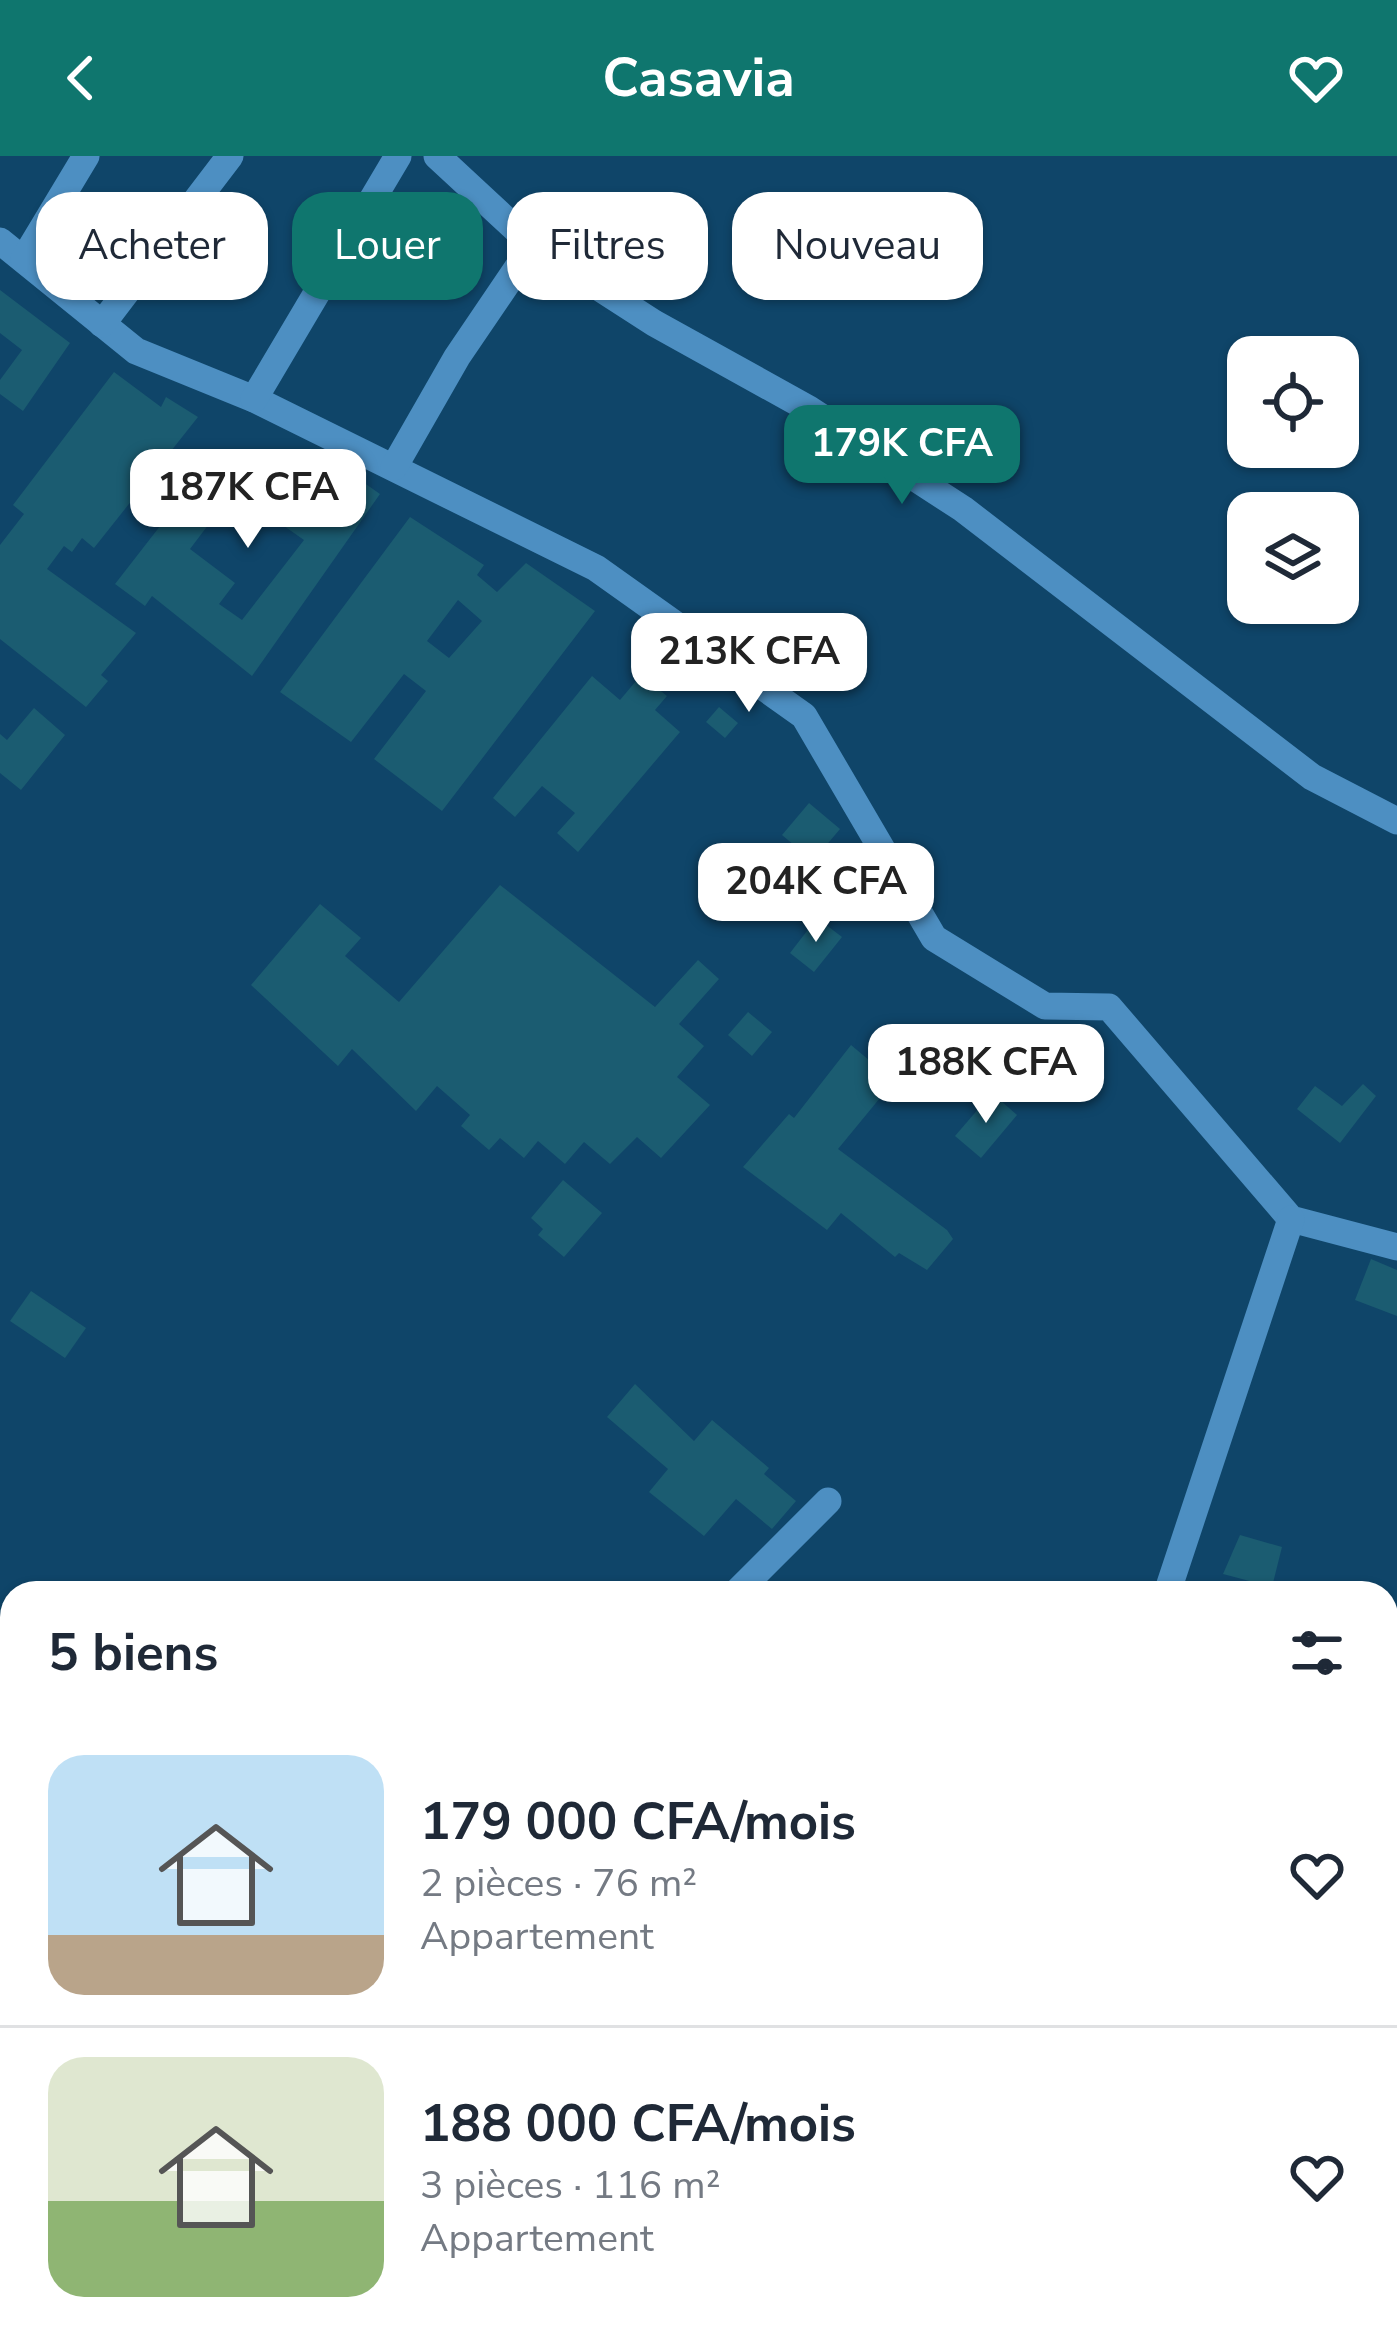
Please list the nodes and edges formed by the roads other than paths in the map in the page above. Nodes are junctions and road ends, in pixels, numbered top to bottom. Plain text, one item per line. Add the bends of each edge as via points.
1 (86, 156) edge
2 (230, 156) edge
3 (398, 156) edge
4 (437, 156) edge
5 (507, 221) edge
6 (0, 241) edge
7 (24, 259) junction
8 (507, 283) edge
9 (618, 300) edge
10 (102, 324) junction
11 (254, 399) junction
12 (394, 467) junction
13 (1397, 820) edge
14 (1291, 1219) junction
15 (1397, 1247) edge
16 (828, 1501) dead end
17 (748, 1581) edge
18 (1171, 1581) edge

1 - 7 street
2 - 10 street
3 - 11 street
4 - 5 street
6 - 7 street
7 - 10 street
8 - 12 street
9 - 13 street via 963,509 1312,777
10 - 11 street via 136,351
11 - 12 street
12 - 14 street via 596,568 804,716 934,938 1045,1006 1109,1007
14 - 15 street
14 - 18 street
16 - 17 street

